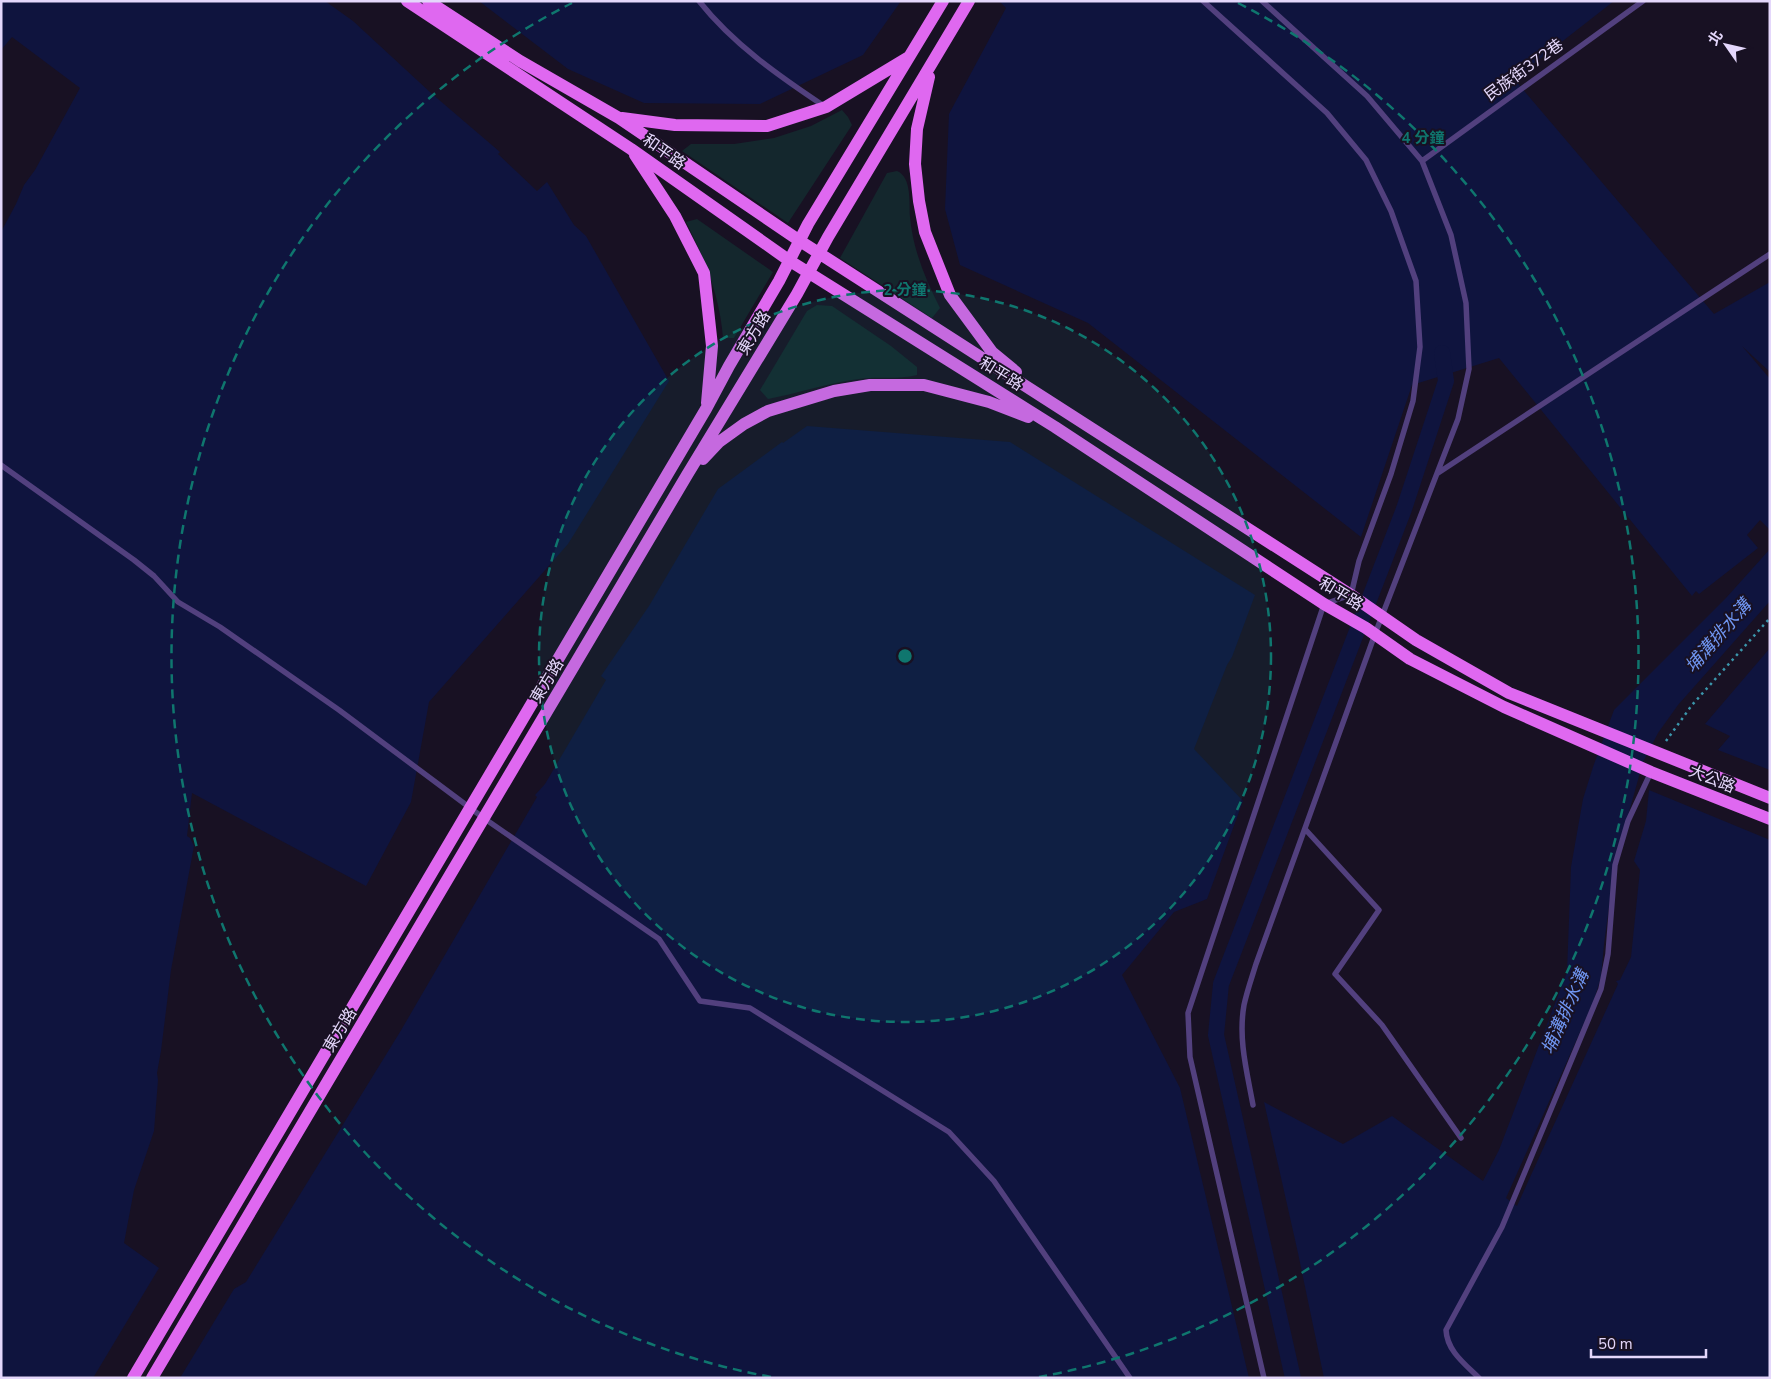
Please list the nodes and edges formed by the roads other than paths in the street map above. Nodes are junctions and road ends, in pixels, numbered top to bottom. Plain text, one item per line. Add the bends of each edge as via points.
1 (407, 1) edge
2 (428, 1) edge
3 (699, 1) edge
4 (943, 1) edge
5 (970, 1) edge
6 (1203, 1) edge
7 (1262, 1) edge
8 (1643, 1) edge
9 (910, 56) junction
10 (934, 60) junction
11 (826, 107) junction
12 (619, 118) junction
13 (631, 149) junction
14 (1422, 161) junction
15 (800, 241) junction
16 (820, 253) junction
17 (1770, 254) edge
18 (790, 261) junction
19 (809, 273) junction
20 (706, 409) junction
21 (1065, 412) junction
22 (1055, 426) junction
23 (1, 465) edge
24 (1438, 474) junction
25 (687, 475) junction
26 (1352, 597) junction
27 (1324, 604) junction
28 (1380, 615) junction
29 (1370, 631) junction
30 (1594, 748) joint
31 (1658, 753) joint
32 (1646, 770) junction
33 (1770, 798) edge
34 (471, 808) junction
35 (485, 819) junction
36 (1770, 819) edge
37 (1304, 829) junction
38 (1253, 1105) dead end
39 (1461, 1138) dead end
40 (133, 1378) edge
41 (152, 1378) edge
42 (1130, 1378) edge
43 (1264, 1378) edge
44 (1479, 1378) edge

1 - 13 main road, 和平路
2 - 12 main road, 和平路 via 520,61
3 - 11 lane via 735,40 763,64
4 - 9 main road, 東方路
5 - 10 main road, 東方路
6 - 26 lane via 1327,113 1366,160 1392,211 1416,282 1420,347 1413,401 1360,561
7 - 14 lane via 1367,96
8 - 14 lane, 民族街372巷
9 - 11 main road
9 - 15 main road, 東方路
10 - 16 main road, 東方路
10 - 21 main road via 924,95 915,164 925,232 950,294 992,352
11 - 12 main road via 767,126 675,125
12 - 15 main road, 和平路
13 - 18 main road, 和平路
13 - 20 main road via 675,216 704,273 712,346
14 - 24 lane via 1451,235 1466,303 1469,369 1458,419
15 - 16 main road, 和平路
15 - 18 main road, 東方路
16 - 19 main road, 東方路
16 - 21 main road, 和平路
17 - 24 lane
18 - 19 main road, 和平路
18 - 20 main road, 東方路
19 - 22 main road, 和平路
19 - 25 main road, 東方路
20 - 34 main road, 東方路
21 - 26 main road, 和平路
22 - 25 main road via 990,402 924,384 870,385 834,391 768,411 719,442
22 - 27 main road, 和平路
23 - 34 lane via 134,560 178,602 220,627 339,710
24 - 28 lane
25 - 35 main road, 東方路
26 - 27 lane
26 - 28 main road, 和平路
27 - 29 main road, 和平路
27 - 43 lane via 1188,1014 1190,1057
28 - 29 lane
28 - 31 main road, 和平路 via 1416,640 1509,693
29 - 30 main road, 和平路 via 1410,659
29 - 37 lane
30 - 32 main road, 大公路
31 - 33 main road, 大公路
32 - 36 main road, 大公路
32 - 44 lane via 1616,865 1608,954 1601,990 1502,1227 1446,1330 1449,1347
34 - 35 lane
34 - 40 main road, 東方路
35 - 41 main road, 東方路
35 - 42 lane via 659,940 700,1001 750,1008 949,1132 994,1181
37 - 38 lane via 1244,1005 1242,1038
37 - 39 lane via 1380,910 1335,974 1382,1025

